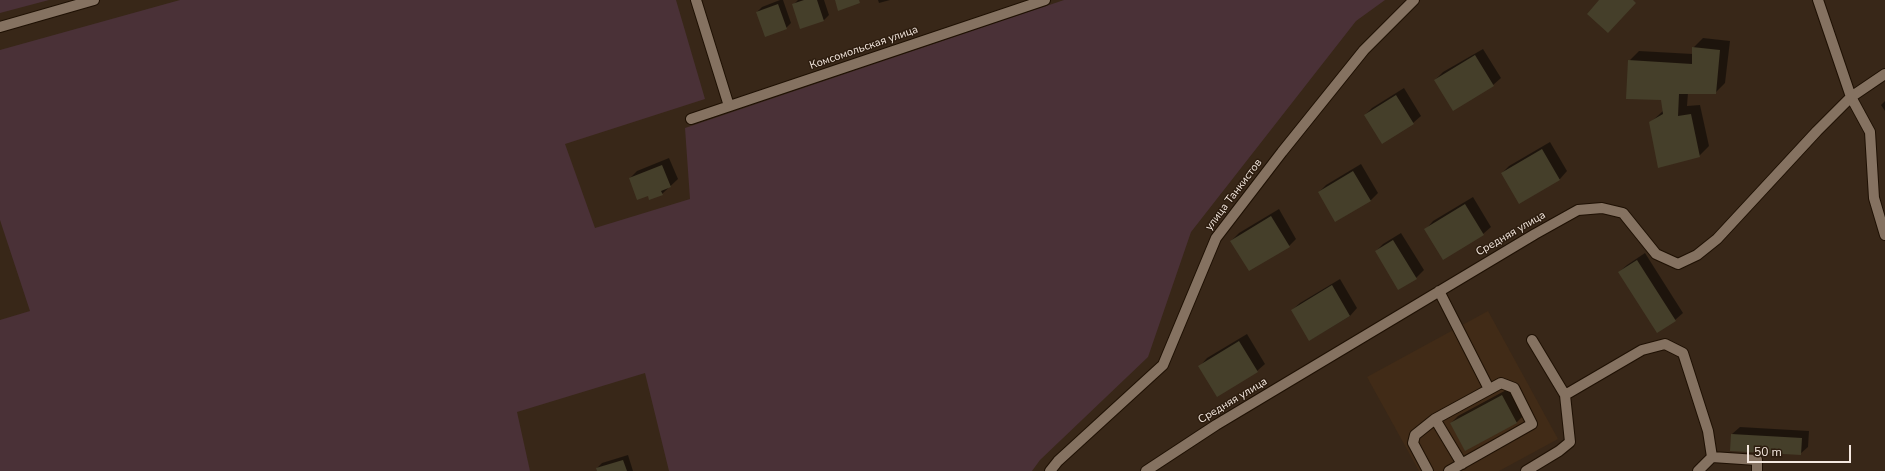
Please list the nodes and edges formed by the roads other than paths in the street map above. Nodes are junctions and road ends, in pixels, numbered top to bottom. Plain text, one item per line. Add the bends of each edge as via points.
1 (94, 0) edge
2 (696, 0) edge
3 (1045, 0) edge
4 (1414, 0) edge
5 (1818, 0) edge
6 (0, 27) edge
7 (1885, 74) edge
8 (1851, 97) junction
9 (729, 106) junction
10 (691, 119) dead end
11 (1885, 235) edge
12 (1439, 291) junction
13 (1532, 340) dead end
14 (1490, 389) junction
15 (1565, 395) junction
16 (1435, 419) junction
17 (1712, 457) junction
18 (1462, 464) junction
19 (1050, 471) edge
20 (1146, 471) edge
21 (1428, 471) edge
22 (1449, 471) edge
23 (1526, 471) edge
24 (1698, 471) edge
25 (1756, 471) edge

1 - 6 street
2 - 9 street
3 - 9 street, Комсомольская улица
4 - 19 street, улица Танкистов via 1364,50 1216,238 1163,366
5 - 8 street
7 - 8 street
8 - 11 street via 1870,132 1874,198
8 - 12 street, Средняя улица via 1717,239 1697,255 1678,264 1656,254 1623,213 1602,208 1578,210
9 - 10 street, Комсомольская улица
12 - 14 street
12 - 20 street, Средняя улица via 1216,425
13 - 15 street
14 - 16 street
14 - 18 street via 1501,383 1514,388 1532,424
15 - 17 street via 1642,350 1665,344 1684,354 1708,431
15 - 23 street via 1570,442
16 - 18 street
16 - 21 street via 1415,435 1413,443
17 - 24 street
17 - 25 street via 1757,460
18 - 22 street

